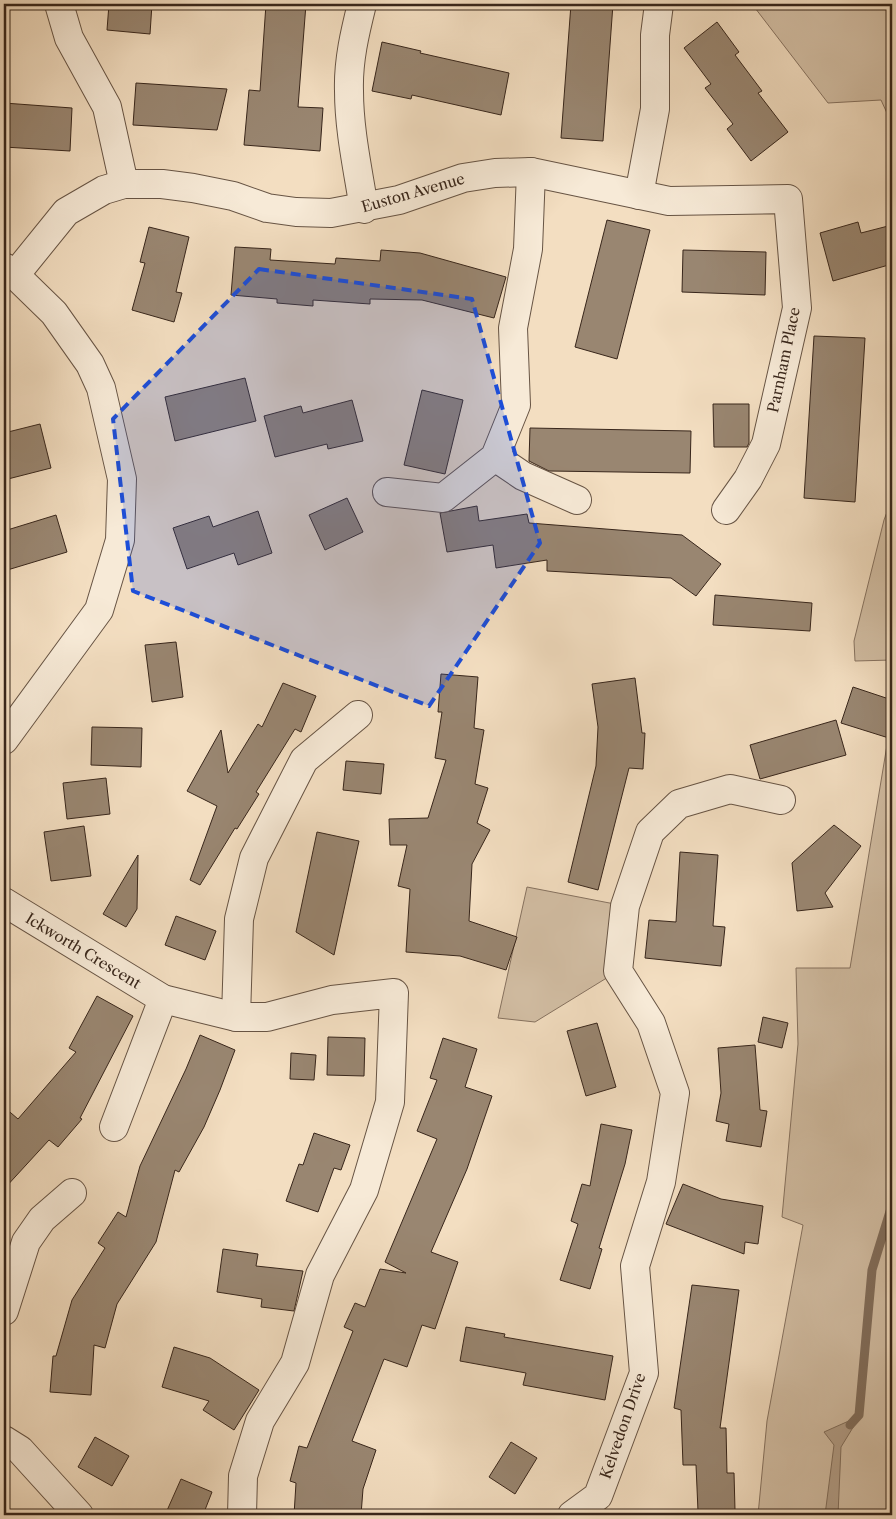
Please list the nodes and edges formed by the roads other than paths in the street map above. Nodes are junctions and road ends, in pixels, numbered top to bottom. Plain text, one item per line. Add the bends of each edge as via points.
1 (59, 4) edge
2 (362, 4) edge
3 (659, 4) edge
4 (530, 172) junction
5 (124, 184) junction
6 (639, 195) junction
7 (788, 200) joint
8 (364, 208) junction
9 (10, 271) edge
10 (495, 457) junction
11 (386, 492) dead end
12 (577, 500) dead end
13 (726, 510) dead end
14 (358, 716) dead end
15 (4, 740) edge
16 (782, 800) dead end
17 (4, 902) edge
18 (163, 999) junction
19 (236, 1017) junction
20 (114, 1126) dead end
21 (72, 1193) dead end
22 (4, 1311) edge
23 (4, 1440) edge
24 (79, 1515) edge
25 (242, 1515) edge
26 (572, 1515) edge

1 - 5 street via 69,38 107,107
2 - 8 street via 352,48 349,90
3 - 6 street via 655,34 655,109
4 - 6 street, Euston Avenue
4 - 8 street, Euston Avenue via 463,178
4 - 10 street via 528,249 513,328 516,405
5 - 8 street, Euston Avenue via 194,188 233,196 267,208 296,212 331,213
5 - 9 street, Euston Avenue via 104,190 66,212
6 - 7 street, Euston Avenue via 669,202
7 - 13 street, Parnham Place via 797,308 766,444 748,479
9 - 15 street via 54,313 90,364 101,388 122,479 120,540 99,610
10 - 11 street via 442,498
10 - 12 street via 523,476
14 - 19 street via 304,760 254,858 240,919
16 - 26 street, Kelvedon Drive via 730,789 679,804 650,832 625,906 618,971 650,1023 674,1093 662,1182 635,1266 644,1373 598,1496
17 - 18 street, Ickworth Crescent
18 - 19 street, Ickworth Crescent
18 - 20 street
19 - 25 street, Ickworth Crescent via 268,1017 332,1000 394,993 390,1102 364,1190 320,1275 296,1363 260,1421 243,1476
21 - 22 street via 42,1219 26,1242
23 - 24 street via 20,1450

